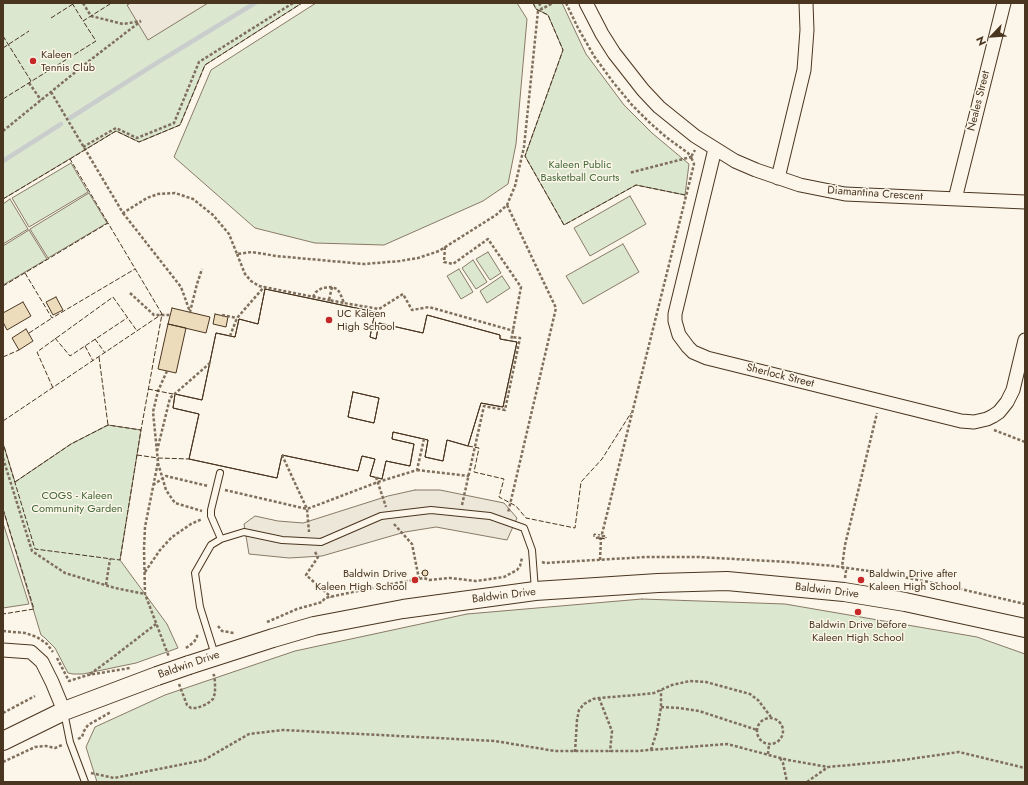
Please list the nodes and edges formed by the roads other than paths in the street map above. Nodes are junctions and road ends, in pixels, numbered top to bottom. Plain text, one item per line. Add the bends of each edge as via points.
1 (586, 3) edge
2 (806, 3) edge
3 (1004, 3) edge
4 (715, 149) junction
5 (778, 178) junction
6 (955, 199) junction
7 (1025, 202) edge
8 (1025, 340) edge
9 (220, 473) dead end
10 (221, 539) junction
11 (535, 591) junction
12 (1025, 628) edge
13 (3, 650) edge
14 (216, 656) junction
15 (64, 711) junction
16 (3, 741) edge
17 (85, 782) edge

1 - 4 street, Diamantina Crescent via 602,34 628,72 659,107
2 - 5 street via 808,30 804,70
3 - 6 street, Neales Street
4 - 5 street, Diamantina Crescent via 742,164
4 - 8 street, Sherlock Street via 676,306 675,321 679,335 693,352 707,358 961,421 974,422 987,419 999,412 1007,402
5 - 6 street, Diamantina Crescent via 845,194
6 - 7 street, Diamantina Crescent
9 - 10 lane via 211,510
10 - 11 lane via 244,532 282,540 321,542 381,516 431,510 490,516 524,528 532,550
10 - 14 lane via 211,545 195,573 200,607
11 - 12 main road, Baldwin Drive via 727,581 844,592 905,602
11 - 14 main road, Baldwin Drive via 403,609 314,626
13 - 15 street via 31,652 42,662
14 - 15 main road, Baldwin Drive, bridge
15 - 16 main road, Baldwin Drive
15 - 17 lane via 70,742

